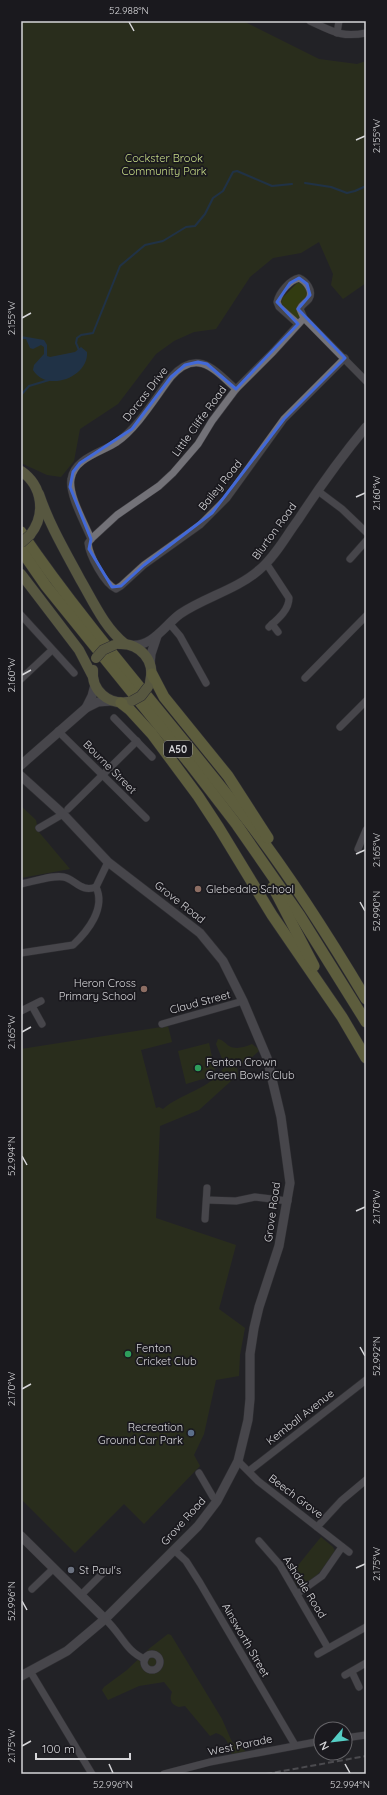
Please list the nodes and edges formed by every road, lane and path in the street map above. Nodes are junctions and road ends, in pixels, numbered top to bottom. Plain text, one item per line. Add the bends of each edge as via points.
1 (310, 21) edge
2 (339, 21) edge
3 (337, 33) junction
4 (366, 33) edge
5 (304, 318) junction
6 (298, 324) junction
7 (345, 358) junction
8 (366, 381) edge
9 (236, 389) junction
10 (366, 427) edge
11 (21, 471) edge
12 (318, 491) junction
13 (39, 494) junction
14 (366, 532) edge
15 (25, 534) edge
16 (91, 539) junction
17 (366, 541) edge
18 (21, 543) edge
19 (21, 550) edge
20 (350, 559) dead end
21 (266, 563) junction
22 (21, 574) edge
23 (21, 614) edge
24 (366, 616) edge
25 (169, 623) junction
26 (278, 632) dead end
27 (156, 636) junction
28 (128, 644) junction
29 (52, 650) junction
30 (151, 669) junction
31 (74, 673) dead end
32 (21, 678) edge
33 (305, 678) dead end
34 (94, 680) junction
35 (206, 683) dead end
36 (366, 701) edge
37 (121, 702) junction
38 (86, 708) junction
39 (114, 718) dead end
40 (340, 726) dead end
41 (58, 731) junction
42 (137, 741) junction
43 (152, 757) dead end
44 (21, 765) edge
45 (102, 775) junction
46 (21, 776) edge
47 (211, 790) junction
48 (66, 811) junction
49 (146, 818) dead end
50 (39, 828) dead end
51 (366, 830) edge
52 (358, 849) dead end
53 (108, 862) junction
54 (21, 884) edge
55 (96, 886) junction
56 (297, 889) junction
57 (21, 952) edge
58 (366, 999) edge
59 (41, 1001) dead end
60 (243, 1001) junction
61 (32, 1006) junction
62 (21, 1011) edge
63 (342, 1018) junction
64 (366, 1022) edge
65 (42, 1024) dead end
66 (162, 1024) dead end
67 (366, 1058) edge
68 (207, 1188) dead end
69 (207, 1200) junction
70 (288, 1201) junction
71 (206, 1219) dead end
72 (366, 1380) edge
73 (238, 1461) junction
74 (249, 1471) junction
75 (199, 1473) dead end
76 (366, 1480) edge
77 (217, 1501) junction
78 (318, 1527) junction
79 (21, 1536) edge
80 (259, 1541) dead end
81 (342, 1547) junction
82 (174, 1550) junction
83 (349, 1552) dead end
84 (54, 1568) junction
85 (105, 1571) dead end
86 (32, 1589) dead end
87 (297, 1594) junction
88 (81, 1596) junction
89 (105, 1619) junction
90 (366, 1627) edge
91 (328, 1648) junction
92 (318, 1654) dead end
93 (144, 1659) dead end
94 (366, 1663) edge
95 (30, 1671) junction
96 (21, 1676) edge
97 (359, 1687) dead end
98 (366, 1735) edge
99 (353, 1737) edge
100 (313, 1742) edge
101 (295, 1745) junction
102 (92, 1774) edge
103 (164, 1774) edge

1 - 3 street
2 - 3 street
3 - 4 street via 351,36
5 - 6 street, Little Cliffe Road
5 - 6 street via 300,308 309,298 310,292 307,284 299,278 290,283 277,302 279,307
5 - 7 street
6 - 9 street, Little Cliffe Road
7 - 8 street
7 - 16 street, Bailey Road via 284,419 227,498 200,525 144,565 116,589 107,582 89,549 88,543
9 - 16 street, Little Cliffe Road via 198,444 173,473
9 - 16 street, Dorcas Drive via 207,364 198,362 185,365 171,377 132,429 108,448 80,463 72,472 70,487
10 - 12 street, Blurton Road
11 - 13 main road, A50 via 31,479
12 - 14 street
12 - 21 street, Blurton Road
13 - 15 main road, A50 via 41,506 38,523
13 - 28 main road, A50 via 50,523 103,619 114,633
15 - 18 main road, A50, bridge
15 - 56 highway, A50 via 82,616 238,809
17 - 20 street
19 - 47 highway, A50 via 46,586
21 - 25 street, Blurton Road via 253,575 194,605
21 - 26 street via 289,598 287,607 271,626
22 - 34 main road, A50 via 86,662
23 - 29 street
24 - 33 street
25 - 27 street, Blurton Road
25 - 35 street via 180,636
27 - 28 street, Blurton Road via 142,644
27 - 30 street via 151,654
28 - 30 main road, A50 via 142,651
28 - 34 main road, bridge via 114,645 103,650 93,667
29 - 31 street
29 - 32 street
30 - 37 main road, bridge via 148,688 141,696
30 - 56 highway, A50 via 156,683 168,701 239,792
34 - 37 main road, A50 via 103,696
34 - 38 street via 92,696
36 - 40 street
37 - 38 street via 98,702
37 - 63 highway, A50 via 152,734 198,796 272,915
38 - 41 street
39 - 42 street
41 - 44 street
41 - 45 street, Bourne Street
42 - 43 street
42 - 45 street
45 - 48 street
45 - 49 street, Bourne Street
46 - 48 street, Grove Road
47 - 63 highway, A50 via 273,887
47 - 64 highway, A50 via 277,882
48 - 50 street
48 - 53 street, Grove Road
51 - 52 street
53 - 55 street
53 - 60 street, Grove Road via 200,933 223,961
54 - 55 street via 62,876 80,887
55 - 57 street via 98,912 73,945
56 - 58 highway, A50
59 - 61 street
60 - 66 street, Claud Street
60 - 70 street, Grove Road via 267,1058 275,1088 288,1159
61 - 62 street
61 - 65 street
63 - 67 highway, A50
68 - 69 street
69 - 70 street via 236,1201 255,1197
69 - 71 street
70 - 73 street, Grove Road via 280,1246 254,1328 250,1354 248,1420
72 - 74 street, Kemball Avenue
73 - 74 street, Beech Grove
73 - 77 street, Grove Road
74 - 78 street, Beech Grove via 258,1481
75 - 77 street
76 - 78 street via 341,1501
77 - 82 street, Grove Road via 198,1526
78 - 81 street, Beech Grove
79 - 84 street
80 - 87 street, Ashdale Road via 280,1565
81 - 83 street, Beech Grove
81 - 87 street via 322,1576
82 - 89 street, Grove Road
82 - 101 street, Ainsworth Street via 186,1561 200,1583
84 - 86 street
84 - 88 street
85 - 88 street
87 - 91 street, Ashdale Road
88 - 89 street
89 - 93 street via 120,1634 131,1652
89 - 95 street, Grove Road via 66,1651
90 - 91 street
91 - 92 street
94 - 97 street via 348,1673
95 - 96 street, Grove Road
95 - 102 street
98 - 99 street
100 - 101 street, West Parade
101 - 103 street, West Parade

